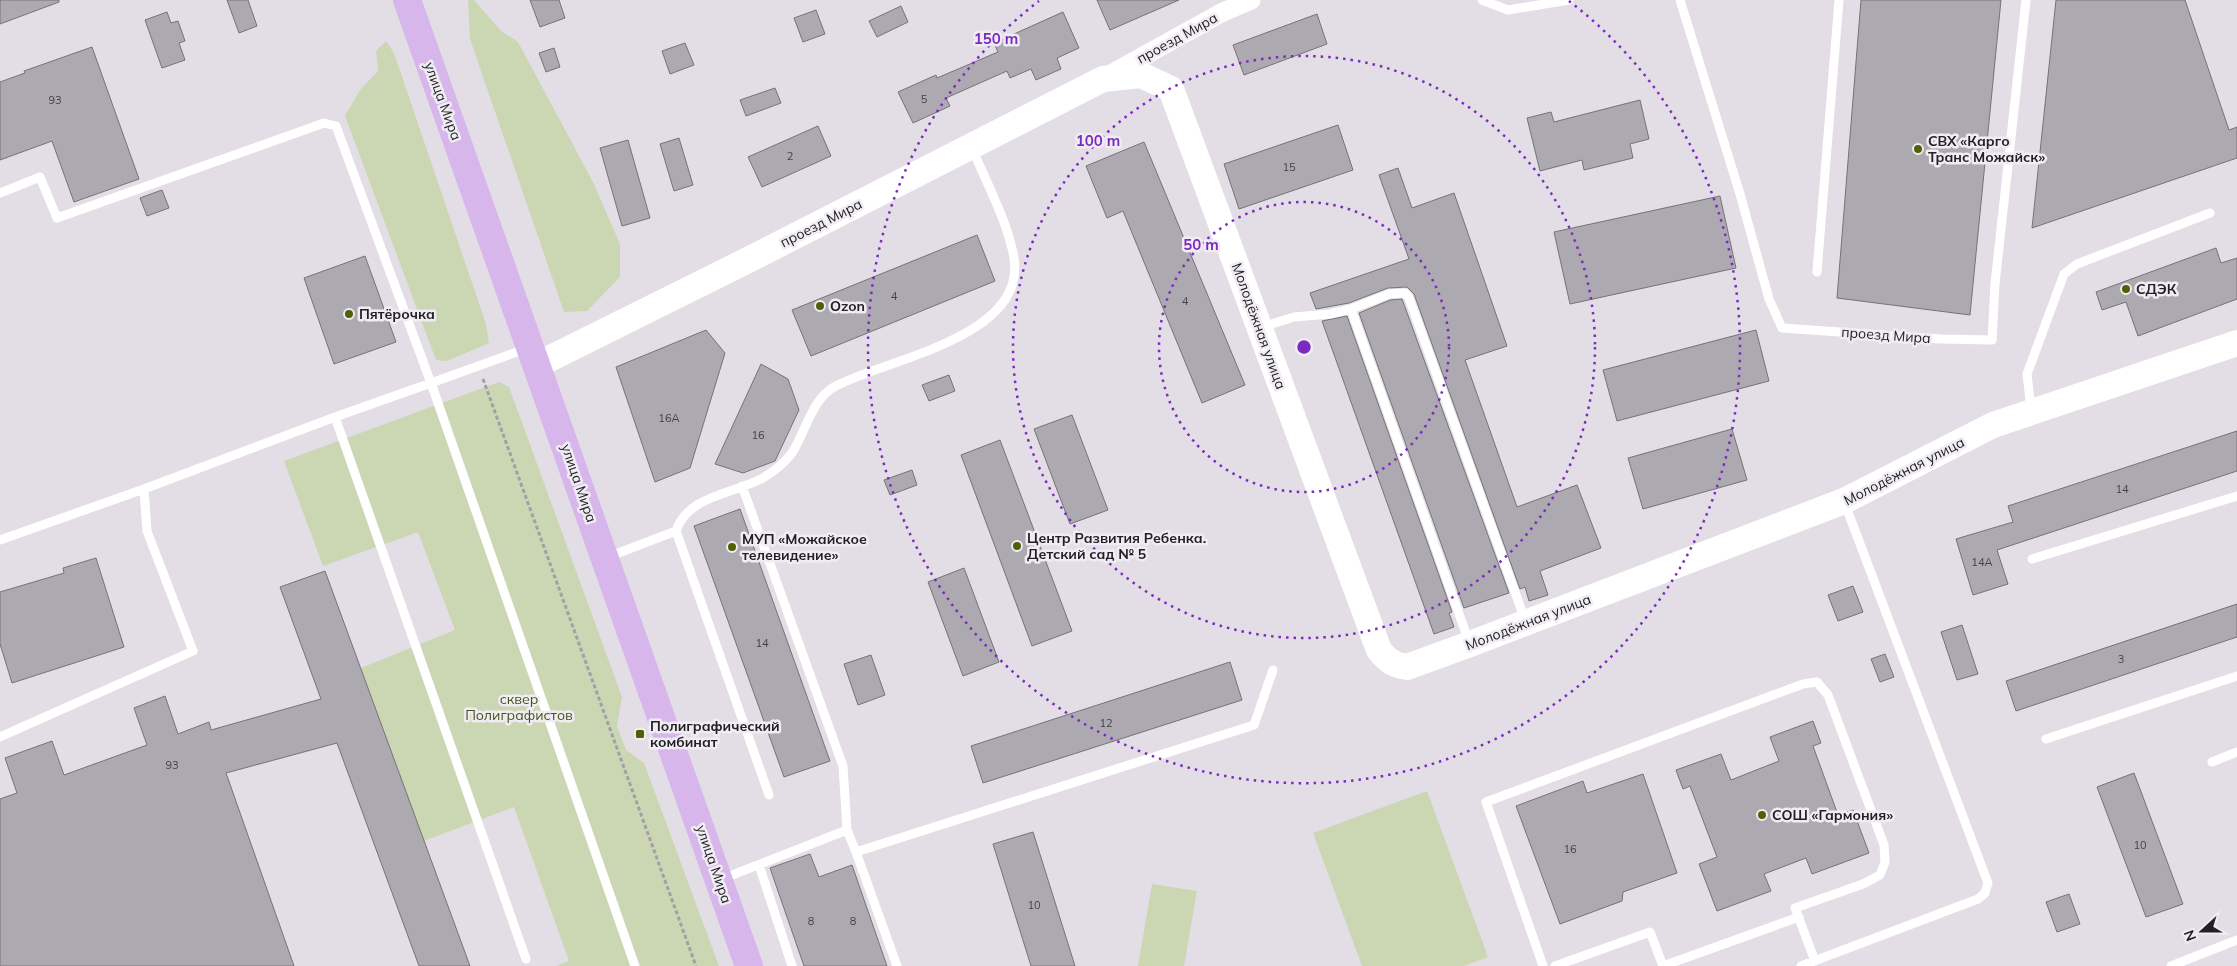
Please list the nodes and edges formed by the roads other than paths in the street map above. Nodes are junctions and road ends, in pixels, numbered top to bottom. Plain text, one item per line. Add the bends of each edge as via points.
1 (407, 0) edge
2 (1251, 0) edge
3 (1482, 0) edge
4 (1569, 0) edge
5 (1680, 0) edge
6 (1839, 0) edge
7 (2026, 0) edge
8 (1103, 79) junction
9 (1171, 89) joint
10 (971, 146) junction
11 (0, 193) edge
12 (2210, 213) dead end
13 (1817, 272) dead end
14 (1351, 309) junction
15 (1260, 328) junction
16 (2237, 343) edge
17 (534, 356) junction
18 (431, 382) junction
19 (2032, 412) junction
20 (335, 417) junction
21 (742, 486) junction
22 (144, 489) junction
23 (2237, 496) edge
24 (1844, 502) junction
25 (676, 531) junction
26 (0, 540) edge
27 (605, 558) junction
28 (2032, 559) dead end
29 (1526, 623) junction
30 (1470, 644) junction
31 (1273, 670) dead end
32 (2237, 676) edge
33 (0, 737) edge
34 (2046, 739) dead end
35 (2237, 752) edge
36 (2212, 762) dead end
37 (770, 794) dead end
38 (848, 830) junction
39 (856, 852) junction
40 (759, 865) junction
41 (720, 880) junction
42 (1799, 917) junction
43 (2237, 940) edge
44 (526, 960) dead end
45 (1815, 961) junction
46 (635, 966) edge
47 (749, 966) edge
48 (792, 966) edge
49 (897, 966) edge
50 (1543, 966) edge
51 (1555, 966) edge
52 (1801, 966) edge
53 (2170, 966) edge

1 - 17 main road, улица Мира
2 - 8 street, проезд Мира via 1221,13
3 - 4 lane via 1508,10
5 - 7 lane, проезд Мира via 1769,299 1782,328 1992,340 1995,284
6 - 13 lane
8 - 9 street, проезд Мира via 1141,75
8 - 10 street, проезд Мира
9 - 15 street, Молодёжная улица
10 - 17 street, проезд Мира
10 - 21 lane via 1008,234 1014,259 1014,280 1000,308 986,321 959,337 832,388 814,408 791,454 763,478
11 - 18 lane via 40,178 57,218 324,123 336,126
12 - 19 lane via 2077,264 2064,274 2027,374
14 - 15 lane via 1294,317
14 - 29 lane via 1389,294 1405,293 1410,298
14 - 30 lane
15 - 30 street, Молодёжная улица via 1379,650 1388,661 1397,666 1407,666
16 - 19 street, Молодёжная улица
17 - 18 lane via 478,366
17 - 27 main road, улица Мира
18 - 20 lane
18 - 46 lane
19 - 24 street, Молодёжная улица via 1993,425
20 - 22 lane
20 - 44 lane
21 - 25 lane via 688,510
21 - 38 lane via 843,766
22 - 26 lane
22 - 33 lane via 146,531 194,651
23 - 28 lane
24 - 29 street, Молодёжная улица
24 - 45 lane via 1988,883 1978,900
25 - 27 lane
25 - 37 lane
27 - 41 main road, улица Мира
29 - 30 street, Молодёжная улица
31 - 39 lane via 1254,725
32 - 34 lane
35 - 36 lane
38 - 39 lane
38 - 40 lane
39 - 49 lane
40 - 41 lane
40 - 48 lane
41 - 47 main road, улица Мира
42 - 45 lane
42 - 50 lane via 1796,908 1864,884 1880,875 1885,862 1884,845 1828,695 1817,682 1804,684 1486,802
42 - 51 lane via 1663,966 1650,932
43 - 53 lane
45 - 52 lane

